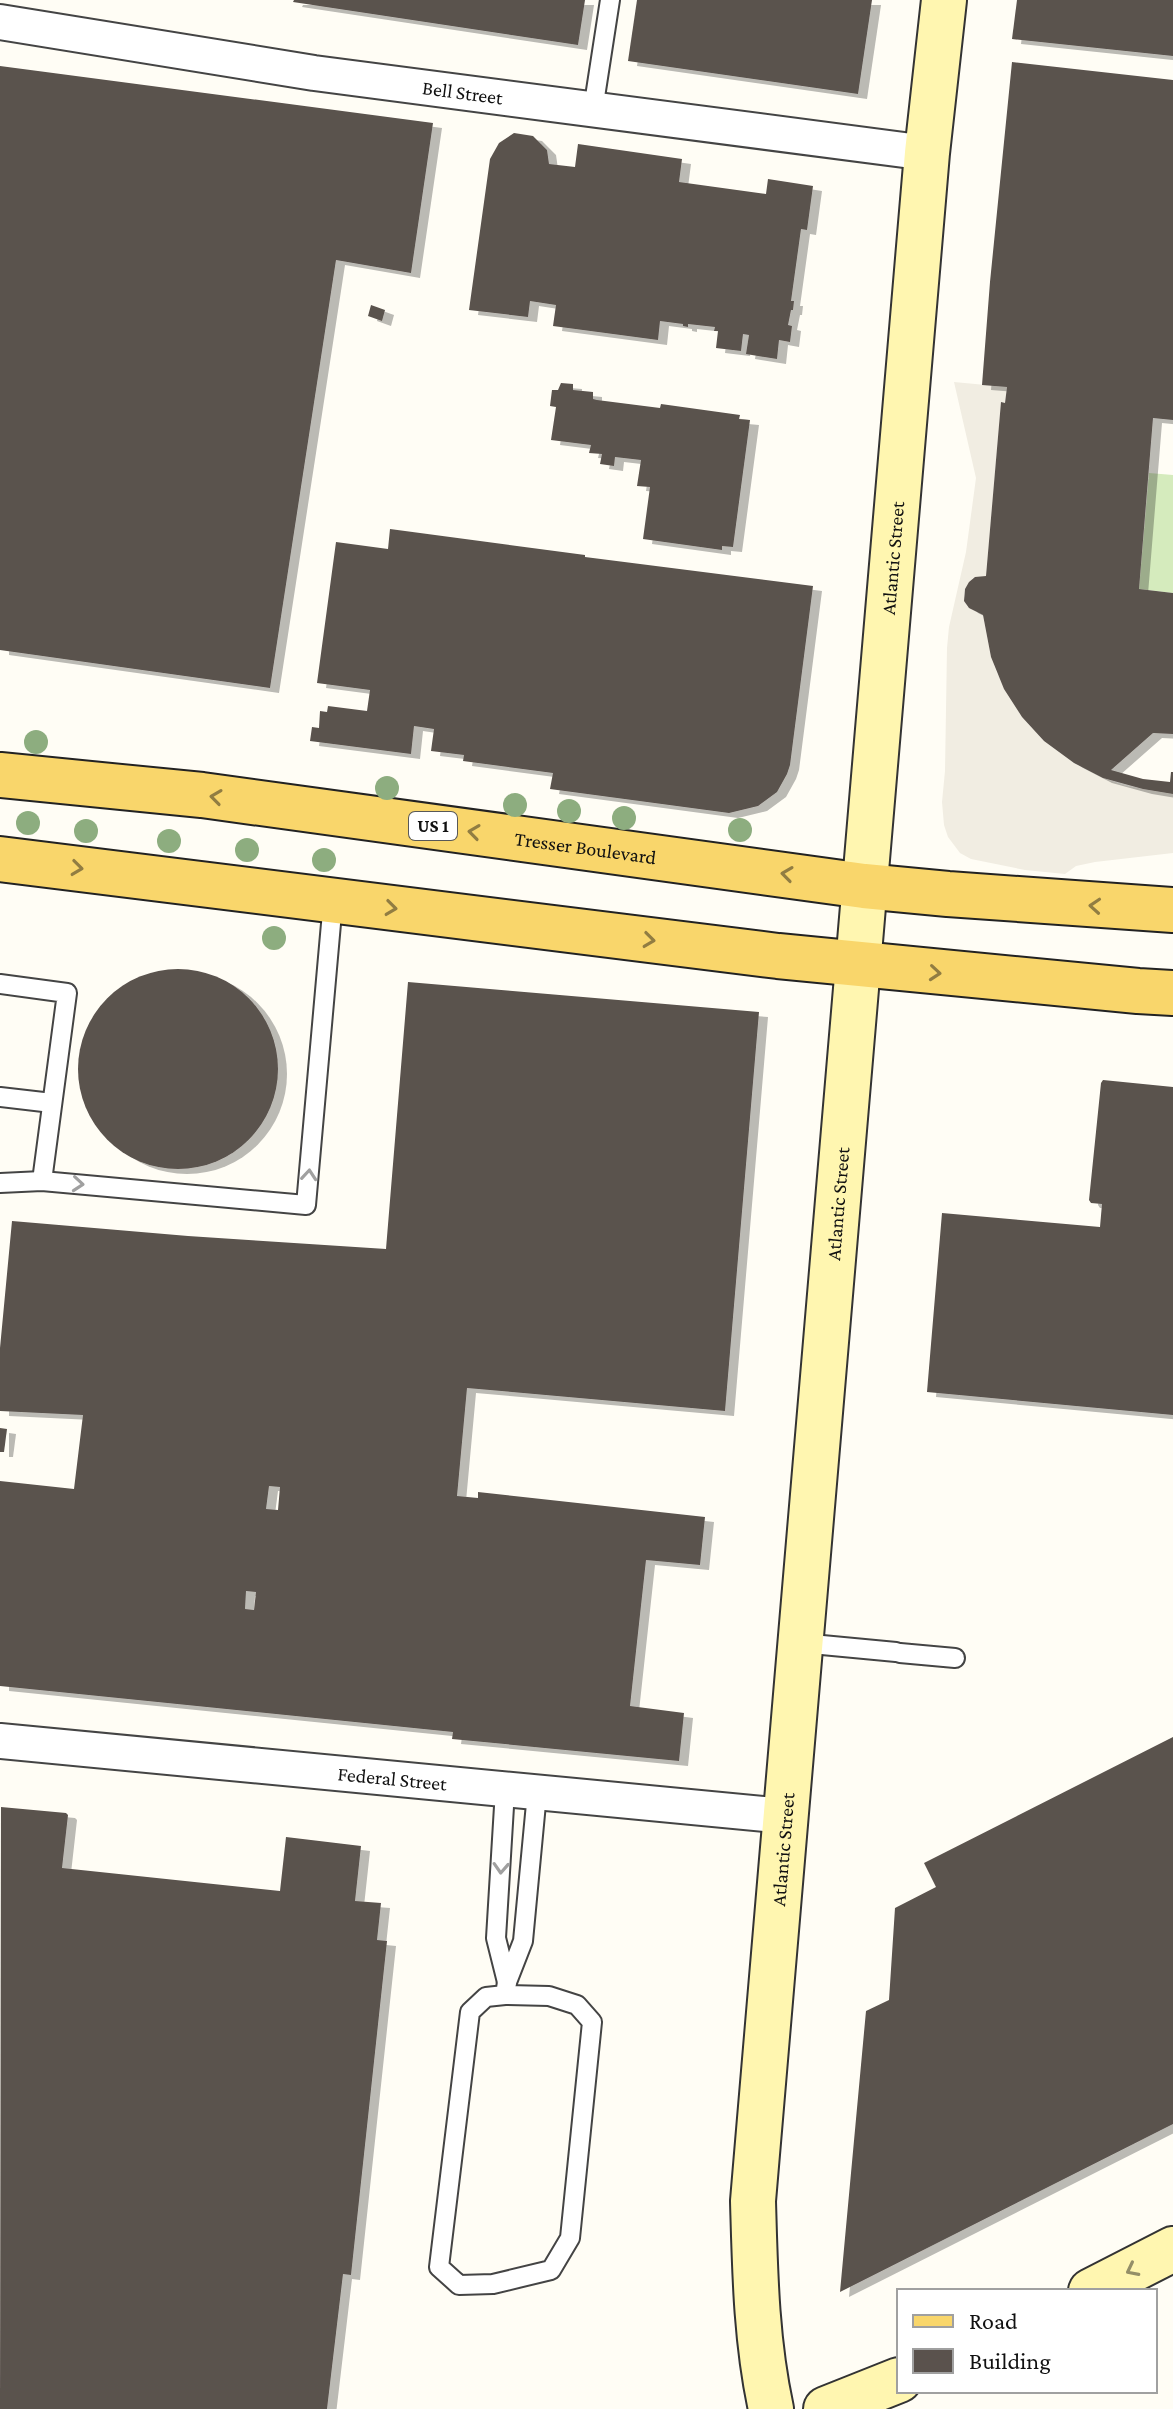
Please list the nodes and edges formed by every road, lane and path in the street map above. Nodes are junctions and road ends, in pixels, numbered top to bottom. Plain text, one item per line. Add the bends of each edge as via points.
1 (610, 0) edge
2 (944, 0) edge
3 (0, 22) edge
4 (593, 110) junction
5 (927, 153) junction
6 (0, 775) edge
7 (0, 859) edge
8 (864, 886) junction
9 (333, 900) junction
10 (1173, 910) edge
11 (857, 965) junction
12 (0, 984) edge
13 (1173, 993) edge
14 (0, 1097) edge
15 (52, 1103) junction
16 (42, 1181) junction
17 (0, 1183) edge
18 (801, 1643) junction
19 (955, 1658) dead end
20 (0, 1741) edge
21 (521, 1792) junction
22 (785, 1816) junction
23 (506, 1988) junction
24 (1173, 2249) edge
25 (1095, 2289) edge
26 (897, 2381) edge
27 (771, 2409) edge
28 (826, 2409) edge

1 - 4 lane
2 - 5 main road, Atlantic Street
3 - 4 street, Bell Street via 314,73
4 - 5 street, Bell Street
5 - 8 main road, Atlantic Street
8 -> 6 main road, Tresser Boulevard / US 1 via 202,795
7 -> 9 main road
10 -> 8 main road, Tresser Boulevard / US 1
8 - 11 main road, Atlantic Street
9 -> 11 main road
16 -> 9 lane via 306,1205
11 -> 13 main road
11 - 18 main road, Atlantic Street
12 - 15 lane via 67,993
14 - 15 lane
15 - 16 lane
16 - 17 lane
18 - 19 lane
18 - 22 main road, Atlantic Street
20 - 21 street, Federal Street
21 - 22 street, Federal Street
21 - 23 lane via 523,1941
21 -> 23 lane via 496,1938
22 - 27 main road, Atlantic Street via 753,2201 761,2365
23 - 23 lane via 470,2012 439,2267 459,2285 493,2284 551,2270 570,2238 592,2022 577,2005
24 -> 25 main road
26 - 28 main road

